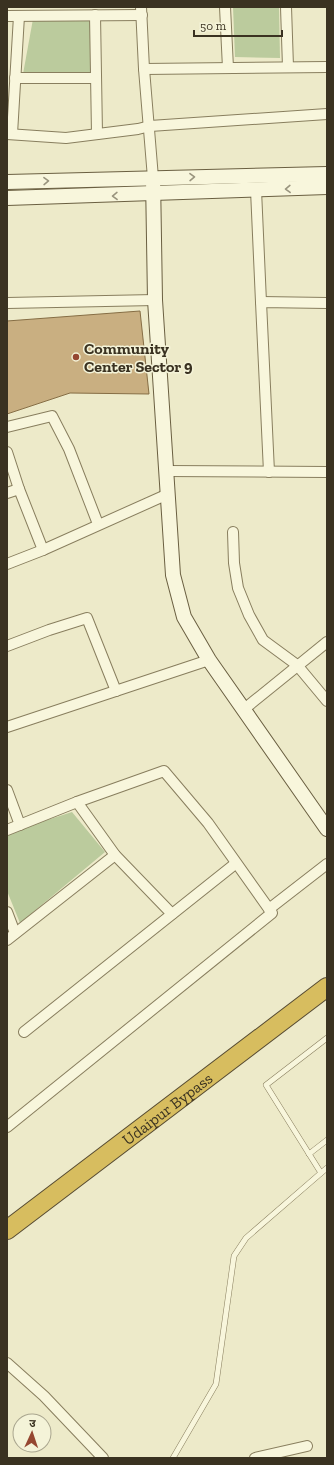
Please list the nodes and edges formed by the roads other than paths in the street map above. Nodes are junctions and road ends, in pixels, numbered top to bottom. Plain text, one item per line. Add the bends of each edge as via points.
1 (225, 7) edge
2 (286, 7) edge
3 (142, 11) edge
4 (95, 15) junction
5 (7, 16) edge
6 (19, 16) junction
7 (288, 67) junction
8 (327, 67) edge
9 (228, 68) junction
10 (144, 69) junction
11 (15, 78) junction
12 (96, 78) junction
13 (327, 114) edge
14 (150, 126) junction
15 (10, 134) edge
16 (97, 134) junction
17 (327, 174) edge
18 (153, 178) junction
19 (7, 182) edge
20 (327, 187) edge
21 (256, 190) junction
22 (154, 195) junction
23 (7, 198) edge
24 (155, 300) junction
25 (261, 302) junction
26 (7, 303) edge
27 (327, 303) edge
28 (7, 427) edge
29 (7, 452) edge
30 (167, 471) junction
31 (269, 472) junction
32 (327, 472) edge
33 (19, 489) junction
34 (7, 493) edge
35 (168, 494) junction
36 (98, 524) junction
37 (233, 532) dead end
38 (43, 550) junction
39 (7, 564) edge
40 (327, 633) edge
41 (327, 642) edge
42 (7, 646) edge
43 (209, 660) junction
44 (297, 665) junction
45 (116, 691) junction
46 (327, 702) edge
47 (243, 710) junction
48 (7, 727) edge
49 (7, 790) edge
50 (78, 802) junction
51 (20, 825) junction
52 (327, 829) edge
53 (7, 830) edge
54 (115, 855) junction
55 (235, 864) junction
56 (327, 864) edge
57 (269, 909) junction
58 (7, 912) edge
59 (172, 914) junction
60 (11, 936) edge
61 (327, 987) edge
62 (24, 1032) dead end
63 (327, 1038) edge
64 (7, 1127) edge
65 (327, 1140) edge
66 (309, 1154) junction
67 (327, 1168) edge
68 (321, 1173) junction
69 (7, 1230) edge
70 (7, 1363) edge
71 (307, 1446) dead end
72 (103, 1458) edge
73 (173, 1458) edge
74 (255, 1458) edge

1 - 9 street
2 - 7 street
3 - 4 street
3 - 10 street
4 - 6 street
4 - 12 street
5 - 6 street
6 - 11 street
7 - 8 street
7 - 9 street
9 - 10 street
10 - 14 street
11 - 12 street
11 - 15 street
12 - 16 street
13 - 14 street
14 - 16 street
14 - 18 street
15 - 16 street via 66,138
18 -> 17 street
19 -> 18 street
18 - 22 street
20 -> 21 street
21 - 22 street
21 - 25 street
22 -> 23 street
22 - 24 street
24 - 26 street
24 - 30 street
25 - 27 street
25 - 31 street
28 - 36 street via 52,416 69,449
29 - 33 street
30 - 31 street
30 - 35 street
31 - 32 street
33 - 34 street
33 - 38 street
35 - 36 street
35 - 43 street via 173,575 184,617
36 - 38 street
37 - 44 street via 238,588 249,615 263,640
38 - 39 street
40 - 44 street
41 - 44 street
42 - 45 street via 87,618
43 - 45 street
43 - 47 street
44 - 46 street
44 - 47 street
45 - 48 street
47 - 52 street
49 - 51 street
50 - 51 street
50 - 54 street
50 - 55 street via 164,771 208,823
51 - 53 street
54 - 59 street
54 - 60 street
55 - 57 street
55 - 59 street
56 - 57 street
57 - 64 street via 272,913
58 - 60 street
59 - 62 street
61 - 69 highway, Udaipur Bypass
63 - 66 lane via 266,1085
65 - 66 lane
66 - 68 lane
67 - 68 lane
68 - 73 lane via 246,1238 234,1256 216,1384
70 - 72 street via 44,1396
71 - 74 street

